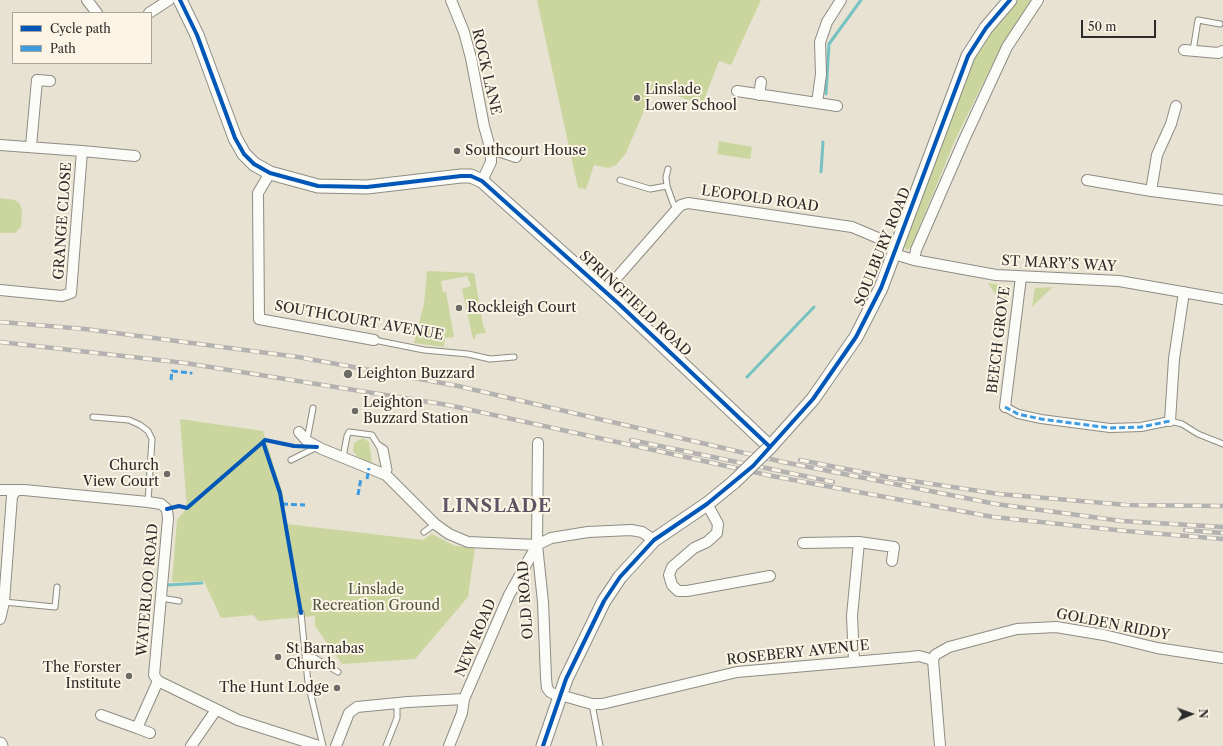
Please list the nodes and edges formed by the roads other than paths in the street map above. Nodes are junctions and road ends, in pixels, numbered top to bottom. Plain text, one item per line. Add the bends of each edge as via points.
1 (87, 0) edge
2 (169, 0) edge
3 (180, 0) edge
4 (451, 0) edge
5 (1010, 0) edge
6 (1038, 0) edge
7 (837, 1) edge
8 (96, 12) edge
9 (151, 12) edge
10 (1220, 24) dead end
11 (1188, 50) joint
12 (1223, 51) edge
13 (50, 81) dead end
14 (761, 82) dead end
15 (737, 91) dead end
16 (759, 95) junction
17 (817, 103) junction
18 (837, 106) dead end
19 (1176, 106) dead end
20 (0, 145) edge
21 (31, 146) junction
22 (82, 151) junction
23 (491, 151) junction
24 (135, 156) dead end
25 (516, 157) dead end
26 (668, 169) dead end
27 (270, 173) junction
28 (482, 180) junction
29 (620, 180) dead end
30 (1087, 180) dead end
31 (667, 186) junction
32 (1151, 191) junction
33 (1223, 200) edge
34 (677, 209) junction
35 (896, 250) junction
36 (914, 260) junction
37 (1021, 277) junction
38 (0, 290) edge
39 (605, 291) junction
40 (1184, 292) junction
41 (1223, 299) edge
42 (374, 340) joint
43 (514, 357) dead end
44 (1005, 407) joint
45 (313, 408) dead end
46 (93, 416) dead end
47 (1170, 421) junction
48 (299, 432) dead end
49 (307, 441) junction
50 (538, 443) dead end
51 (1223, 444) edge
52 (772, 445) junction
53 (317, 446) junction
54 (343, 457) junction
55 (291, 460) dead end
56 (386, 475) junction
57 (0, 490) edge
58 (16, 491) junction
59 (148, 502) junction
60 (707, 504) junction
61 (435, 524) junction
62 (424, 532) dead end
63 (654, 540) junction
64 (859, 542) junction
65 (803, 543) dead end
66 (538, 545) junction
67 (892, 561) dead end
68 (770, 576) dead end
69 (57, 587) dead end
70 (161, 598) junction
71 (179, 601) dead end
72 (4, 602) junction
73 (301, 613) dead end
74 (0, 619) edge
75 (305, 657) junction
76 (1223, 658) edge
77 (933, 660) junction
78 (854, 661) junction
79 (338, 672) dead end
80 (158, 681) junction
81 (560, 696) junction
82 (464, 700) junction
83 (397, 703) junction
84 (592, 704) junction
85 (216, 710) junction
86 (101, 715) dead end
87 (137, 728) junction
88 (150, 733) dead end
89 (191, 746) edge
90 (319, 746) edge
91 (323, 746) edge
92 (336, 746) edge
93 (386, 746) edge
94 (449, 746) edge
95 (543, 746) edge
96 (600, 746) edge
97 (940, 746) edge

1 - 8 street
2 - 9 street
3 - 27 street via 197,35 235,138 244,154 254,164
4 - 23 street, ROCK LANE via 471,58
5 - 35 street, SOULBURY ROAD via 986,28 968,56
6 - 36 street via 1008,47 956,156
7 - 17 street via 820,42 821,74
10 - 11 lane via 1198,20
11 - 12 street via 1218,53
13 - 21 street via 36,80
14 - 16 street
15 - 16 street
16 - 17 street
17 - 18 street
19 - 32 street via 1157,155
20 - 21 street, GRANGE CLOSE
21 - 22 street, GRANGE CLOSE
22 - 24 street, GRANGE CLOSE
22 - 38 street, GRANGE CLOSE via 71,293 62,296
23 - 25 street
23 - 28 street, ROCK LANE via 491,162
26 - 31 lane
27 - 28 street via 306,183 343,187 367,187 454,176 471,176
27 - 42 street, SOUTHCOURT AVENUE via 258,193 259,319
28 - 39 street, SPRINGFIELD ROAD
29 - 31 lane via 650,189
30 - 32 street
31 - 34 lane
32 - 33 street
34 - 35 street, LEOPOLD ROAD via 681,205 693,204 852,227
34 - 39 street
35 - 36 street, ST MARY'S WAY
35 - 52 street, SOULBURY ROAD via 881,288 856,337 813,399
36 - 37 street, ST MARY'S WAY
37 - 40 street, ST MARY'S WAY via 1119,281
37 - 44 street, BEECH GROVE
39 - 52 street, SPRINGFIELD ROAD
40 - 41 street, ST MARY'S WAY
40 - 47 street via 1174,360
42 - 43 lane, SOUTHCOURT AVENUE via 490,359
44 - 47 street via 1018,414 1041,419 1110,428 1141,427
45 - 49 lane
46 - 59 lane via 129,420 140,424 148,431 152,442
47 - 51 lane via 1182,424
48 - 49 street
49 - 53 street
50 - 66 street, OLD ROAD
52 - 60 street, SOULBURY ROAD, bridge
53 - 54 street
53 - 55 lane
54 - 56 street
54 - 56 lane via 350,432 372,435 385,449 389,470
56 - 61 street
57 - 58 street, WATERLOO ROAD
58 - 59 street, WATERLOO ROAD
58 - 72 street via 12,496
59 - 70 street, WATERLOO ROAD via 161,504 167,509
60 - 63 street, SOULBURY ROAD
60 - 68 street via 718,524 717,533 672,566 669,575 672,585 678,591 687,591
61 - 62 lane
61 - 66 street via 449,534 468,542
63 - 66 street via 642,532 631,530 588,532 551,538
63 - 81 street, SOULBURY ROAD via 620,577 604,601 566,678
64 - 65 street
64 - 67 street via 894,547
64 - 78 street via 852,616
66 - 81 street, OLD ROAD via 547,688
66 - 82 street, NEW ROAD via 509,596
69 - 72 lane via 55,607
70 - 71 lane
70 - 80 street, WATERLOO ROAD via 154,675
72 - 74 street
73 - 75 lane
75 - 79 lane via 313,657
75 - 91 lane via 308,683
76 - 77 street, GOLDEN RIDDY via 1157,648 1079,630 1045,627 1017,629 977,638 949,647 935,655
77 - 78 street, ROSEBERY AVENUE via 919,656
77 - 97 street
78 - 84 street, ROSEBERY AVENUE via 737,672 602,704
80 - 85 street
80 - 87 street
81 - 84 street, ROSEBERY AVENUE
81 - 95 street
82 - 83 street
82 - 94 street, NEW ROAD via 462,713
83 - 92 street via 357,707 349,713
83 - 93 lane via 397,718
84 - 96 lane
85 - 89 street
85 - 90 street via 238,720
86 - 87 street
87 - 88 street

